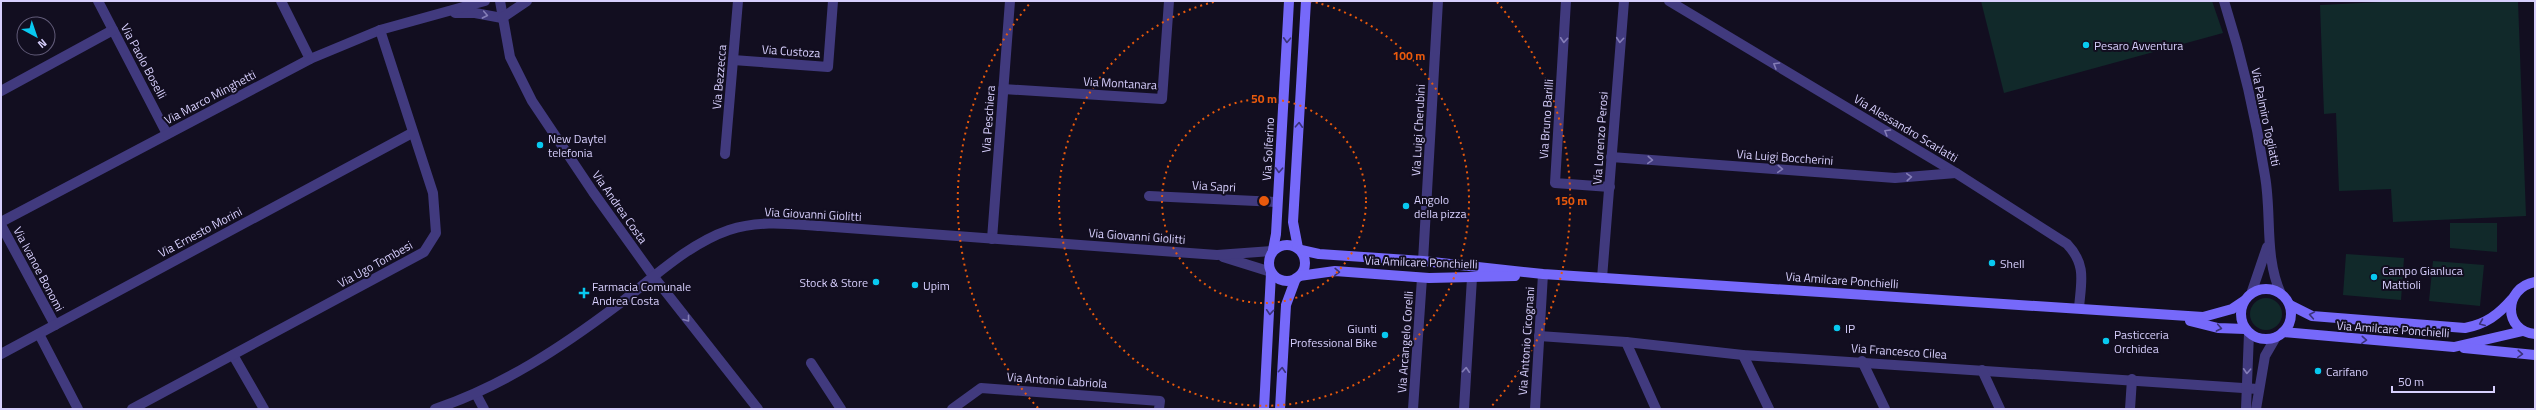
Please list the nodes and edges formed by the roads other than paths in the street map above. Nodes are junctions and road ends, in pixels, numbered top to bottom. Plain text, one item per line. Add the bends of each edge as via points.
1 (98, 1) edge
2 (281, 1) edge
3 (485, 1) edge
4 (500, 1) edge
5 (526, 1) edge
6 (738, 1) edge
7 (833, 1) edge
8 (1010, 1) edge
9 (1169, 1) edge
10 (1290, 1) edge
11 (1306, 1) edge
12 (1438, 1) edge
13 (1566, 1) edge
14 (1624, 1) edge
15 (1669, 1) edge
16 (2224, 1) edge
17 (440, 13) junction
18 (502, 18) junction
19 (113, 30) junction
20 (380, 30) junction
21 (310, 59) junction
22 (733, 60) junction
23 (1003, 89) junction
24 (1, 91) edge
25 (412, 133) junction
26 (167, 134) junction
27 (725, 154) dead end
28 (1611, 157) junction
29 (1956, 173) junction
30 (1610, 187) junction
31 (1149, 196) dead end
32 (1277, 202) junction
33 (1, 223) edge
34 (992, 239) junction
35 (2269, 240) junction
36 (1299, 249) junction
37 (1272, 251) junction
38 (1218, 255) junction
39 (1423, 261) junction
40 (1271, 273) junction
41 (1543, 274) junction
42 (654, 277) junction
43 (1298, 277) junction
44 (1422, 278) junction
45 (1472, 278) junction
46 (1602, 278) junction
47 (2533, 281) edge
48 (2281, 294) junction
49 (2247, 298) junction
50 (2512, 299) junction
51 (2290, 305) junction
52 (2079, 308) junction
53 (2139, 313) junction
54 (54, 325) junction
55 (2247, 331) junction
56 (2523, 331) junction
57 (39, 334) junction
58 (2535, 334) edge
59 (2280, 335) junction
60 (1539, 336) junction
61 (1626, 342) junction
62 (2454, 347) junction
63 (1, 354) edge
64 (233, 355) junction
65 (1743, 355) junction
66 (2535, 355) edge
67 (1862, 361) junction
68 (811, 363) dead end
69 (1982, 370) junction
70 (2132, 379) junction
71 (2246, 388) junction
72 (2258, 389) junction
73 (476, 394) junction
74 (78, 409) edge
75 (132, 409) edge
76 (264, 409) edge
77 (435, 409) edge
78 (484, 409) edge
79 (758, 409) edge
80 (841, 409) edge
81 (952, 409) edge
82 (1159, 409) edge
83 (1264, 409) edge
84 (1280, 409) edge
85 (1413, 409) edge
86 (1464, 409) edge
87 (1535, 409) edge
88 (1656, 409) edge
89 (1769, 409) edge
90 (1885, 409) edge
91 (2000, 409) edge
92 (2130, 409) edge
93 (2246, 409) edge
94 (2256, 409) edge

1 - 19 street, Via Paolo Boselli
2 - 21 street
3 - 17 street, Via Marco Minghetti
4 - 18 street, Via Andrea Costa
5 - 18 street
6 - 22 street, Via Bezzecca
7 - 22 street, Via Custoza via 828,67
8 - 23 street, Via Peschiera
9 - 23 street, Via Montanara via 1162,99
10 -> 32 main road, Via Solferino
36 -> 11 main road via 1293,222
12 - 39 street, Via Luigi Cherubini
13 -> 30 street, Via Bruno Barilli via 1555,183
14 -> 28 street, Via Lorenzo Perosi
29 -> 15 street, Via Alessandro Scarlatti
16 - 35 street, Via Palmiro Togliatti via 2241,59 2266,177
17 -> 18 street, Via Marco Minghetti via 475,13
17 - 20 street, Via Marco Minghetti
18 - 42 street, Via Andrea Costa via 510,57 519,79 589,186
19 - 24 street
19 - 26 street, Via Paolo Boselli
20 - 21 street, Via Marco Minghetti
20 - 25 street, Via Ugo Tombesi
21 - 26 street, Via Marco Minghetti
22 - 27 street, Via Bezzecca
23 - 34 street, Via Peschiera
25 - 54 street, Via Ernesto Morini
25 - 64 street, Via Ugo Tombesi via 434,193 436,212 436,233 424,252
26 - 33 street, Via Marco Minghetti
28 -> 29 street, Via Luigi Boccherini via 1896,178
28 - 30 street, Via Lorenzo Perosi
29 - 52 street, Via Alessandro Scarlatti via 2067,244 2077,255 2082,268
30 - 46 street, Via Lorenzo Perosi
31 - 32 street, Via Sapri
32 - 37 main road, Via Solferino via 1276,234
33 - 54 street, Via Ivanoe Bonomi
34 - 38 street, Via Giovanni Giolitti
34 - 42 street, Via Giovanni Giolitti via 775,224 753,225 730,230 706,240
35 - 48 street, Via Palmiro Togliatti via 2272,275
35 - 49 street, Via Palmiro Togliatti via 2263,263
36 - 37 main road via 1288,244
36 - 39 main road, Via Amilcare Ponchielli via 1318,254
36 - 43 main road via 1305,264
37 - 38 street, Via Giovanni Giolitti
37 - 40 main road, Via Solferino via 1268,262
38 - 40 street, Via Giovanni Giolitti
39 - 41 main road, Via Amilcare Ponchielli
40 - 43 main road via 1280,280
40 -> 83 main road, Via Solferino
41 - 45 main road, Via Amilcare Ponchielli
41 - 46 main road, Via Amilcare Ponchielli
41 - 60 street, Via Antonio Cicognani
42 - 73 street, Via Giovanni Giolitti via 553,350 513,376
42 -> 79 street, Via Andrea Costa
43 -> 44 main road, Via Amilcare Ponchielli via 1335,271
84 -> 43 main road via 1286,305
44 - 45 main road, Via Amilcare Ponchielli
44 - 85 street, Via Arcangelo Corelli
86 -> 45 street
46 - 52 main road, Via Amilcare Ponchielli
47 - 50 main road, Via Amilcare Ponchielli via 2516,292
48 - 49 main road, Via Amilcare Ponchielli via 2266,289
48 - 51 main road, Via Amilcare Ponchielli
49 - 53 main road, Via Amilcare Ponchielli via 2232,309 2203,317
49 - 55 main road via 2241,315
50 -> 51 main road, Via Amilcare Ponchielli via 2499,314 2477,326 2465,328 2312,316
50 - 56 main road via 2512,317
51 - 59 main road via 2290,319
52 - 53 main road, Via Amilcare Ponchielli
53 -> 55 main road, Via Amilcare Ponchielli
54 - 57 street, Via Ernesto Morini
55 - 59 main road, Via Amilcare Ponchielli via 2262,339
55 -> 71 street
56 - 58 main road, Via Amilcare Ponchielli
56 - 62 main road, Via Amilcare Ponchielli
57 - 63 street, Via Ernesto Morini
57 - 74 street
59 -> 62 main road, Via Amilcare Ponchielli
59 - 72 street via 2264,356
60 - 61 street, Via Francesco Cilea
60 - 87 street, Via Antonio Cicognani
61 - 65 street, Via Francesco Cilea
61 - 88 street
62 -> 66 main road
64 - 75 street, Via Ugo Tombesi
64 - 76 street
65 - 67 street, Via Francesco Cilea
65 - 89 street
67 - 69 street, Via Francesco Cilea
67 - 90 street
68 - 80 street
69 - 70 street, Via Francesco Cilea
69 - 91 street
70 - 71 street, Via Francesco Cilea
70 - 92 street
71 - 72 street, Via Francesco Cilea
71 - 93 street
72 - 94 street
73 - 77 street, Via Giovanni Giolitti
73 - 78 street
81 - 82 street, Via Antonio Labriola via 981,388 1160,401

